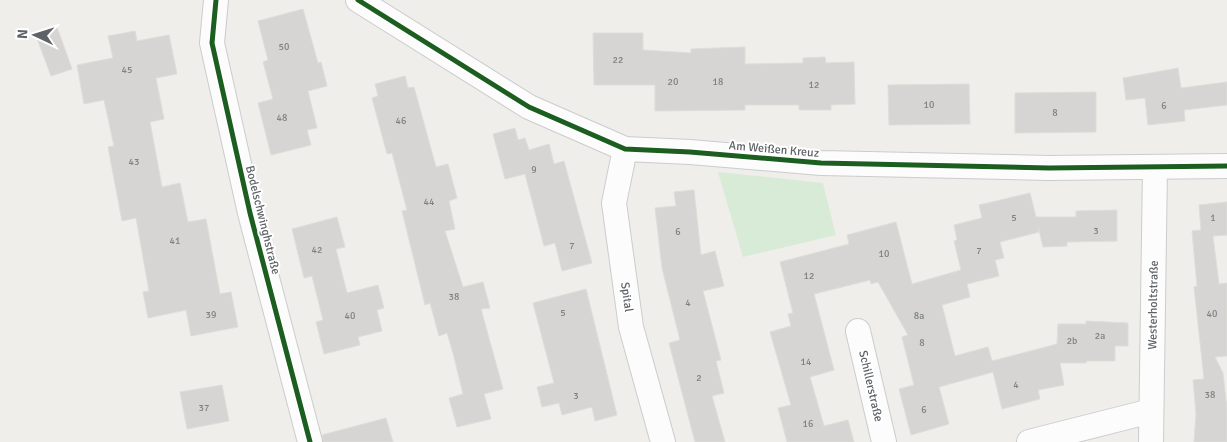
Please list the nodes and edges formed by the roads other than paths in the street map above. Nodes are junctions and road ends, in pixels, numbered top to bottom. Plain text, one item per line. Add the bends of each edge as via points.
1 (216, 0) edge
2 (358, 0) edge
3 (626, 149) junction
4 (1227, 166) edge
5 (1155, 167) junction
6 (858, 331) dead end
7 (1151, 411) junction
8 (310, 442) edge
9 (663, 442) edge
10 (884, 442) edge
11 (1029, 442) edge
12 (1151, 442) edge

1 - 8 street, Bodelschwinghstraße via 212,43 250,213
2 - 3 street, Am Weißen Kreuz via 530,107
3 - 5 street, Am Weißen Kreuz via 821,163
3 - 9 street, Spital via 614,203 631,326
4 - 5 street, Am Weißen Kreuz
5 - 7 street, Westerholtstraße
6 - 10 street, Schillerstraße
7 - 11 street
7 - 12 street, Westerholtstraße

